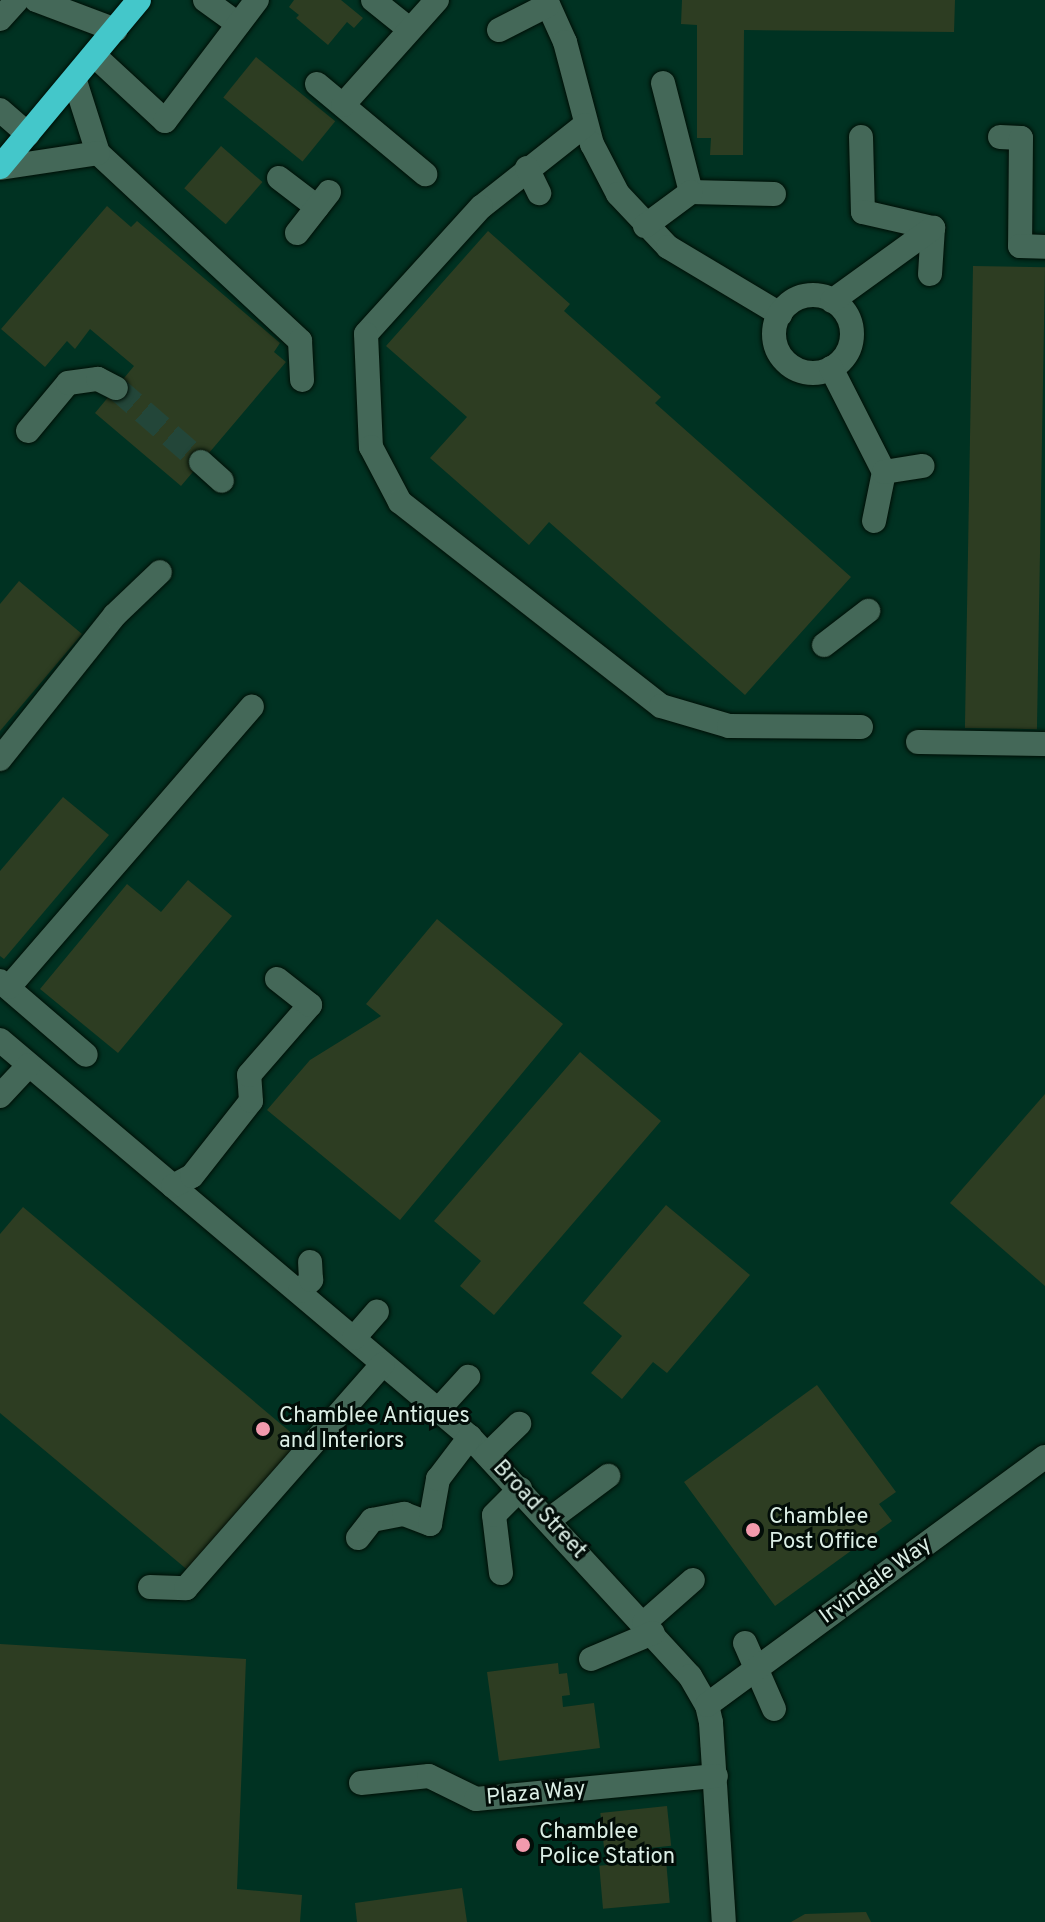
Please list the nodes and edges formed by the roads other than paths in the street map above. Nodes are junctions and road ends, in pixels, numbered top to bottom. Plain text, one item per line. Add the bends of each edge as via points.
1 (17, 0) edge
2 (36, 0) edge
3 (139, 0) edge
4 (205, 0) edge
5 (257, 0) edge
6 (373, 0) edge
7 (437, 0) edge
8 (547, 2) edge
9 (0, 19) edge
10 (238, 24) junction
11 (408, 28) junction
12 (116, 30) junction
13 (499, 30) dead end
14 (96, 57) junction
15 (75, 81) junction
16 (663, 83) dead end
17 (317, 84) dead end
18 (343, 105) junction
19 (0, 110) edge
20 (585, 125) junction
21 (28, 134) junction
22 (861, 137) dead end
23 (1000, 137) dead end
24 (98, 153) junction
25 (0, 168) edge
26 (527, 168) junction
27 (425, 174) dead end
28 (279, 178) dead end
29 (691, 192) junction
30 (539, 193) dead end
31 (774, 194) dead end
32 (645, 226) junction
33 (933, 228) junction
34 (297, 233) dead end
35 (1045, 247) edge
36 (930, 274) dead end
37 (832, 301) junction
38 (780, 314) junction
39 (831, 368) junction
40 (302, 380) dead end
41 (116, 388) tunnel mouth
42 (28, 431) dead end
43 (201, 462) tunnel mouth
44 (923, 466) dead end
45 (884, 472) junction
46 (222, 481) dead end
47 (874, 521) dead end
48 (160, 572) dead end
49 (868, 611) dead end
50 (824, 645) dead end
51 (252, 706) dead end
52 (861, 727) dead end
53 (918, 742) dead end
54 (1045, 744) edge
55 (0, 759) edge
56 (277, 979) dead end
57 (4, 984) edge
58 (0, 1040) edge
59 (86, 1055) dead end
60 (29, 1065) junction
61 (0, 1096) edge
62 (173, 1186) junction
63 (310, 1262) dead end
64 (300, 1291) junction
65 (377, 1312) dead end
66 (354, 1338) junction
67 (383, 1364) junction
68 (468, 1377) dead end
69 (438, 1410) junction
70 (519, 1424) dead end
71 (478, 1446) junction
72 (1045, 1457) edge
73 (608, 1476) dead end
74 (520, 1489) junction
75 (549, 1520) junction
76 (358, 1538) dead end
77 (501, 1573) dead end
78 (693, 1580) dead end
79 (150, 1587) dead end
80 (648, 1628) junction
81 (745, 1643) dead end
82 (591, 1659) dead end
83 (755, 1670) junction
84 (707, 1705) junction
85 (774, 1709) dead end
86 (716, 1776) junction
87 (361, 1783) dead end
88 (724, 1922) edge

1 - 9 street
2 - 12 street
3 - 12 highway
4 - 10 street
5 - 10 street
6 - 11 street
7 - 11 street
8 - 13 street
8 - 20 street via 565,42
10 - 14 street via 187,106 165,121
11 - 18 street
12 - 14 highway
14 - 15 highway
15 - 21 highway
15 - 24 street
16 - 29 street
17 - 18 street
18 - 27 street
19 - 21 street
20 - 26 street
20 - 32 street via 612,184
21 - 25 highway
22 - 33 street via 863,212
23 - 35 street via 1021,138 1009,225 1020,246
24 - 25 street
24 - 40 street via 300,341
26 - 30 street
26 - 52 street via 481,207 366,334 371,447 400,502 661,706 729,726
28 - 34 street via 323,200
29 - 31 street
29 - 32 street
32 - 38 street via 684,257
33 - 36 street
33 - 37 street
37 - 38 street via 803,297
37 - 39 street via 848,318 852,337 845,356
38 - 39 street via 775,339 788,363 808,373
39 - 45 street
41 - 42 street via 98,379 68,383
43 - 46 street
44 - 45 street
45 - 47 street
48 - 55 street via 115,615
49 - 50 street
51 - 57 street
53 - 54 street
56 - 62 street via 310,1005 249,1075 251,1101 192,1176
57 - 59 street
58 - 60 street, Broad Street
60 - 61 street
60 - 62 street, Broad Street
62 - 64 street, Broad Street
63 - 64 street via 311,1280
64 - 66 street, Broad Street
65 - 66 street
66 - 67 street, Broad Street
67 - 69 street, Broad Street
67 - 79 street via 186,1588
68 - 69 street
69 - 71 street, Broad Street
70 - 71 street
71 - 74 street, Broad Street
71 - 76 street via 438,1479 430,1524 404,1514 372,1520
72 - 83 street, Irvindale Way
73 - 75 street
74 - 75 street, Broad Street
74 - 77 street via 494,1515
75 - 80 street, Broad Street
78 - 80 street
80 - 82 street
80 - 84 street, Broad Street
81 - 83 street
83 - 84 street, Irvindale Way
83 - 85 street
84 - 86 street, Broad Street
86 - 87 street, Plaza Way via 476,1799 429,1776
86 - 88 street, Broad Street

